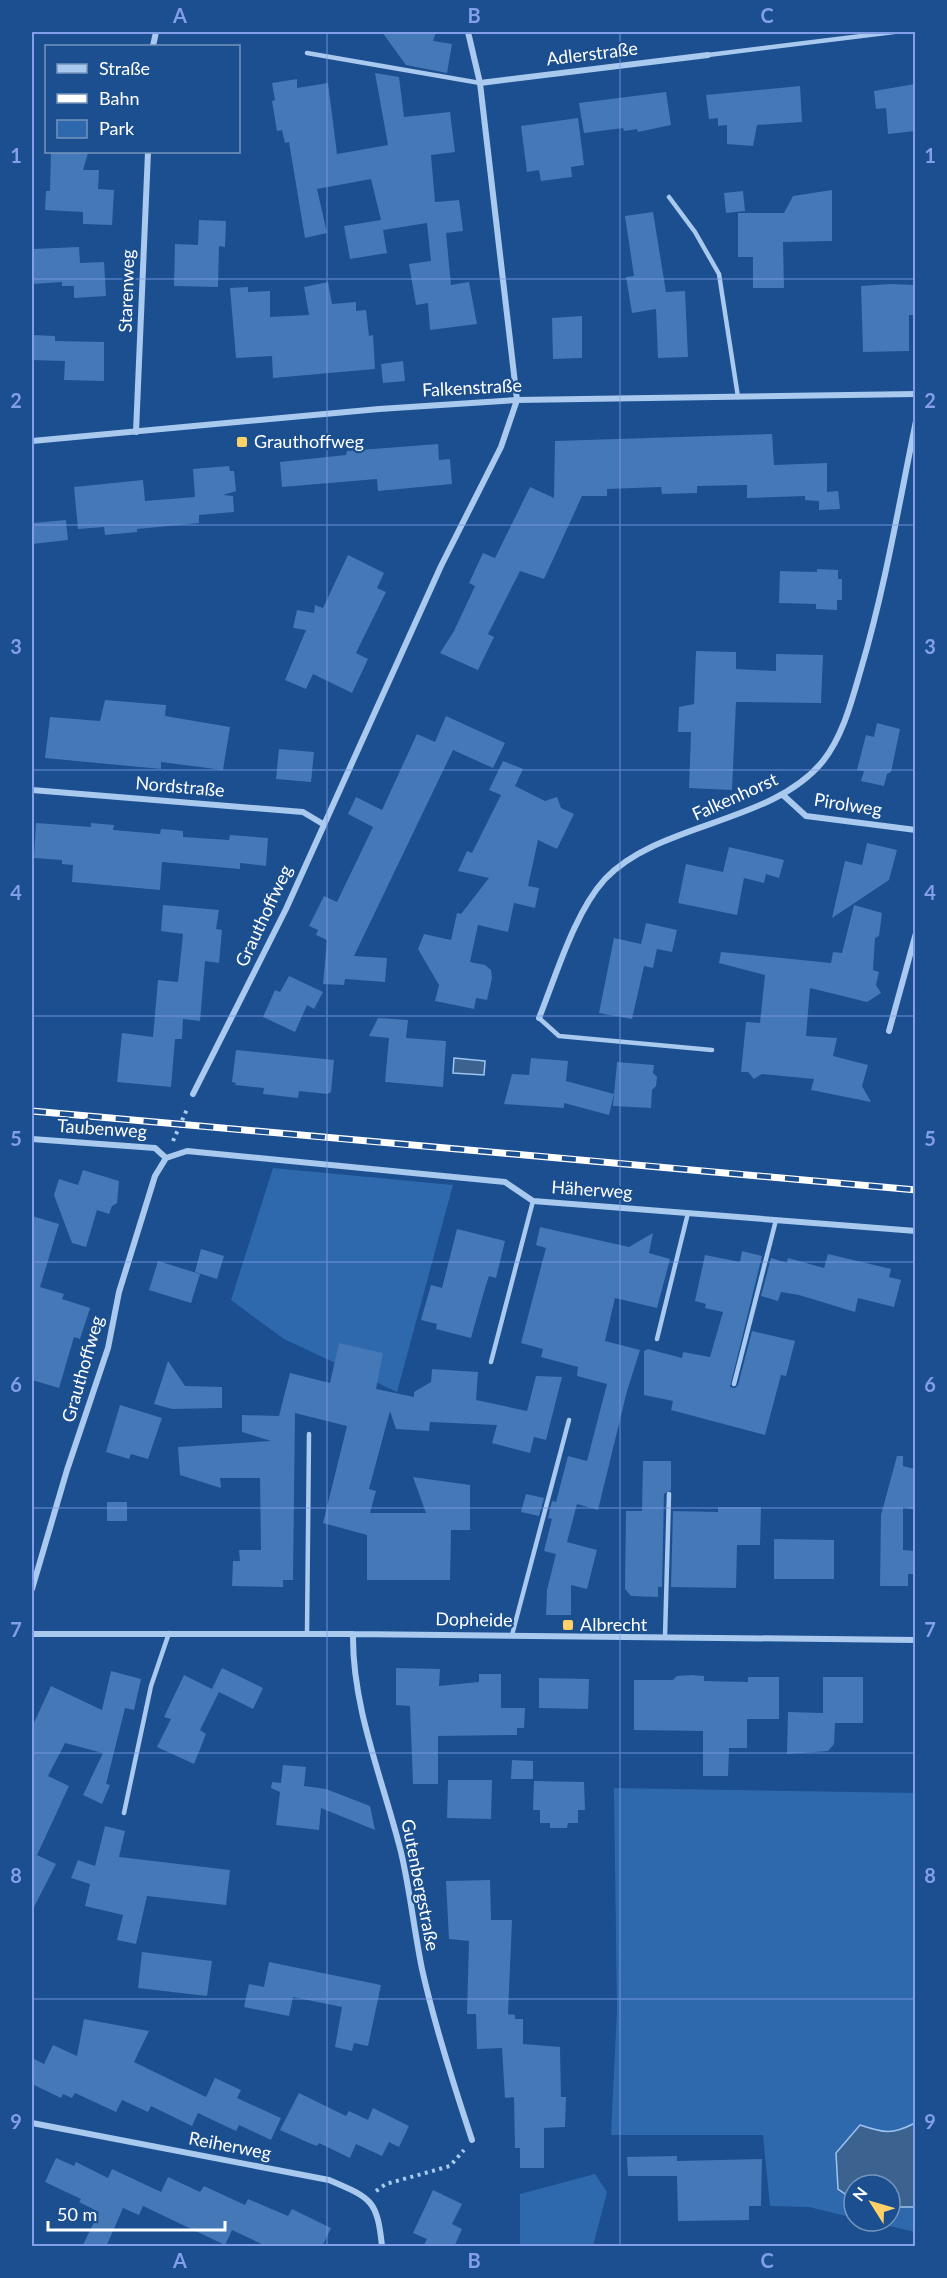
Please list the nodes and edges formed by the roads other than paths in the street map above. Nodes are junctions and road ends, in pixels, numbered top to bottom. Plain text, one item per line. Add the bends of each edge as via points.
1 (468, 32) edge
2 (894, 32) edge
3 (307, 53) dead end
4 (708, 55) joint
5 (480, 82) junction
6 (148, 153) edge
7 (669, 196) dead end
8 (915, 394) edge
9 (738, 397) junction
10 (517, 400) junction
11 (915, 421) edge
12 (136, 432) junction
13 (32, 441) edge
14 (32, 790) edge
15 (783, 795) junction
16 (323, 824) junction
17 (915, 830) edge
18 (915, 933) edge
19 (539, 1018) joint
20 (889, 1031) dead end
21 (712, 1050) dead end
22 (193, 1094) road end
23 (32, 1139) edge
24 (166, 1158) junction
25 (533, 1201) junction
26 (688, 1213) junction
27 (776, 1220) junction
28 (915, 1231) edge
29 (657, 1339) dead end
30 (491, 1362) dead end
31 (734, 1384) dead end
32 (569, 1420) dead end
33 (309, 1434) dead end
34 (669, 1494) dead end
35 (32, 1589) edge
36 (169, 1633) junction
37 (32, 1634) edge
38 (307, 1634) junction
39 (353, 1634) junction
40 (512, 1635) junction
41 (665, 1637) junction
42 (915, 1640) edge
43 (124, 1813) dead end
44 (32, 2122) edge
45 (472, 2140) road end
46 (382, 2247) edge

1 - 5 street, Grauthoffweg
2 - 4 lane
3 - 5 lane
4 - 5 street, Adlerstraße
5 - 10 street, Grauthoffweg
6 - 12 street, Starenweg
7 - 9 lane via 719,274
8 - 9 street, Falkenstraße
9 - 10 street, Falkenstraße
10 - 12 street, Falkenstraße
10 - 16 street, Grauthoffweg via 501,447 441,566
11 - 15 street, Falkenhorst via 877,614 848,714 823,761
12 - 13 street, Falkenstraße
14 - 16 street, Nordstraße via 303,812
15 - 17 street, Pirolweg via 806,816
15 - 19 street, Falkenhorst via 643,852 606,879 584,911
16 - 22 street, Grauthoffweg via 286,909
18 - 20 street
19 - 21 lane via 559,1036
23 - 24 street, Taubenweg via 155,1148
24 - 25 street, Häherweg via 187,1151 504,1182
24 - 35 street, Grauthoffweg via 155,1176 122,1281 108,1348
25 - 26 street, Häherweg
25 - 30 lane
26 - 27 street, Häherweg
26 - 29 lane
27 - 28 street, Häherweg
27 - 31 lane
32 - 40 lane
33 - 38 lane
34 - 41 lane
36 - 37 street, Dopheide
36 - 38 street, Dopheide
36 - 43 lane via 151,1686
38 - 39 street, Dopheide
39 - 40 street, Dopheide
39 - 45 street, Gutenbergstraße via 352,1660 362,1715 401,1855 434,2015
40 - 41 street, Dopheide
41 - 42 street, Dopheide
44 - 46 street, Reiherweg via 329,2180 368,2197 379,2220

